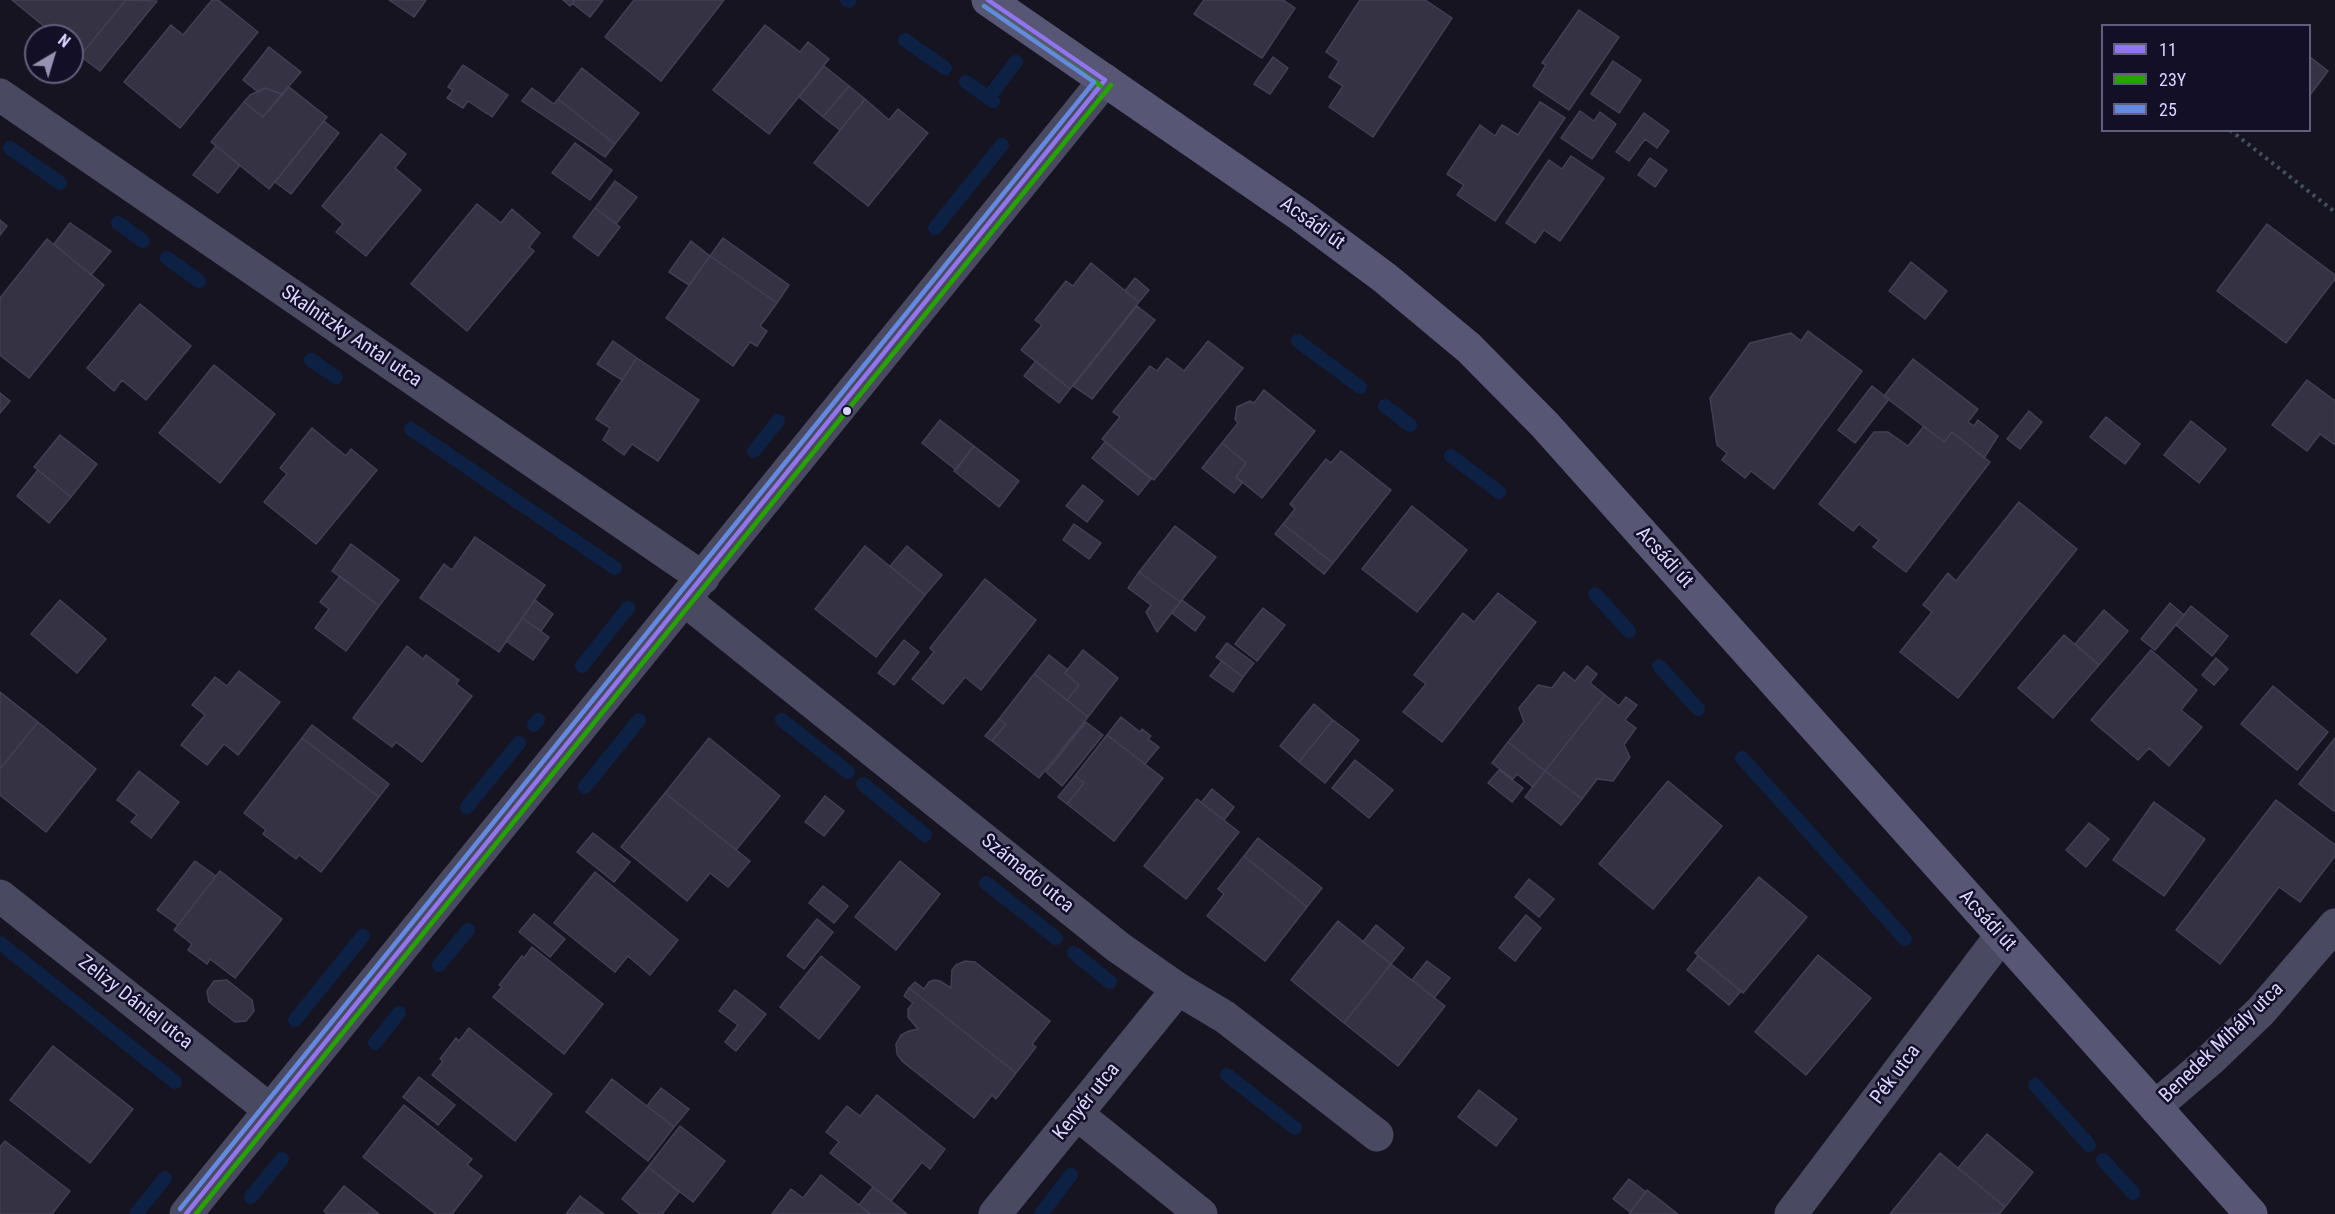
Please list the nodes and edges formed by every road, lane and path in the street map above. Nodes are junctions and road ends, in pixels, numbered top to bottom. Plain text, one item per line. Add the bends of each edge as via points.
1 (988, 0) edge
2 (1105, 80) junction
3 (0, 95) edge
4 (2233, 132) edge
5 (2335, 212) edge
6 (694, 589) junction
7 (0, 896) edge
8 (2335, 925) edge
9 (2001, 936) junction
10 (1178, 989) junction
11 (2155, 1107) junction
12 (270, 1110) junction
13 (1077, 1114) junction
14 (1377, 1136) dead end
15 (186, 1214) edge
16 (995, 1214) edge
17 (1201, 1214) edge
18 (1791, 1214) edge
19 (2251, 1214) edge

1 - 2 main road, Acsádi út
2 - 6 street
2 - 9 main road, Acsádi út via 1326,234 1468,348 1545,425
3 - 6 street, Skalnitzky Antal utca
4 - 5 path
6 - 10 street, Számadó utca via 1118,947
6 - 12 street
7 - 12 street, Zelizy Dániel utca
8 - 11 street, Benedek Mihály utca via 2261,1011
9 - 11 main road, Acsádi út
9 - 18 street, Pék utca
10 - 13 street, Kenyér utca
10 - 14 street, Számadó utca via 1225,1017
11 - 19 main road, Acsádi út
12 - 15 street
13 - 16 street, Kenyér utca
13 - 17 street

